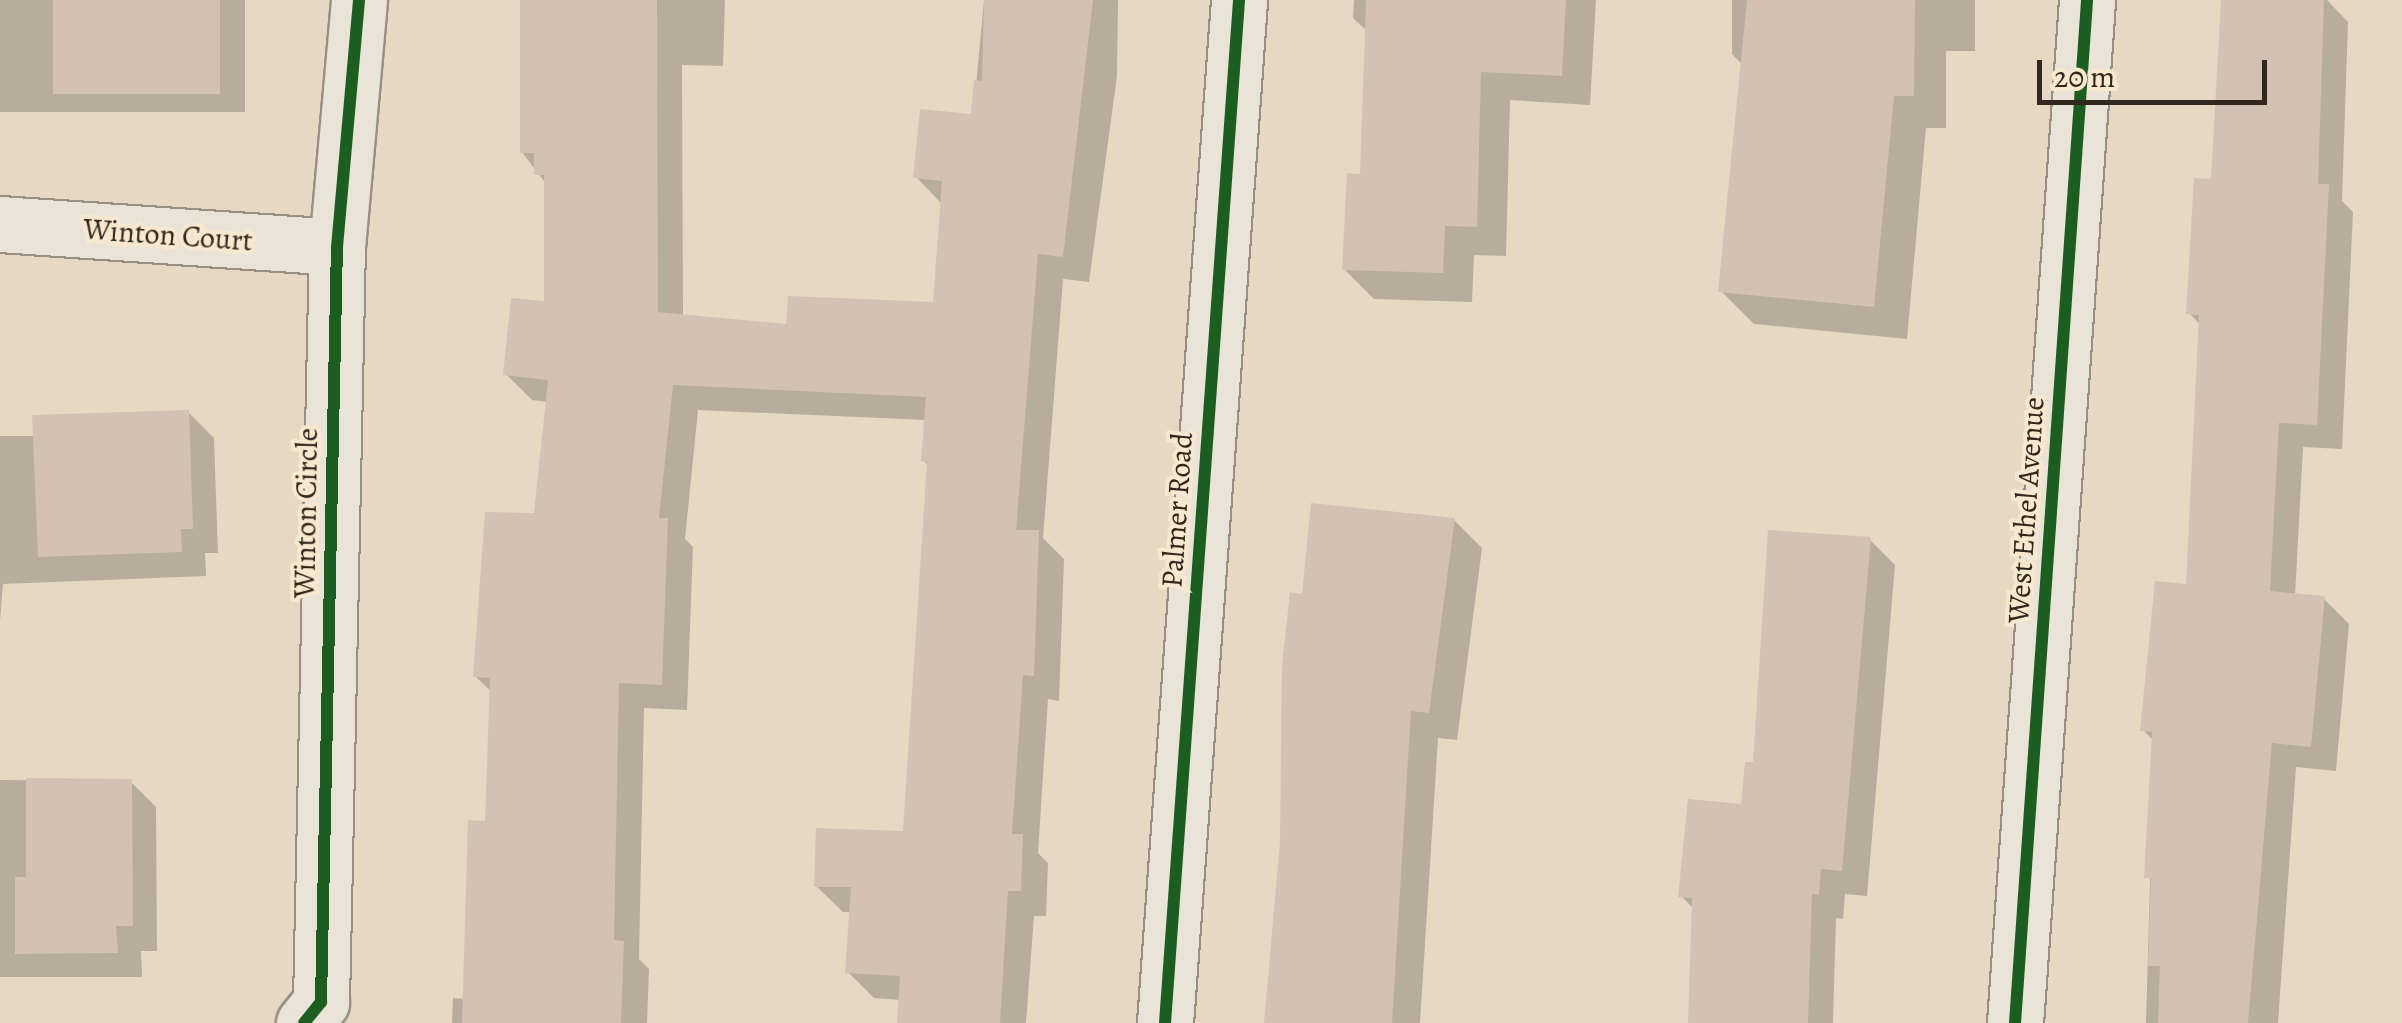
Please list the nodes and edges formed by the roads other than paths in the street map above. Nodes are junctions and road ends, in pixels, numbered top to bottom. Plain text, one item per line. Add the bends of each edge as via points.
1 (359, 0) edge
2 (1240, 0) edge
3 (2087, 0) edge
4 (0, 224) edge
5 (337, 246) junction
6 (304, 1023) edge
7 (1164, 1023) edge
8 (2014, 1023) edge

1 - 5 street, Winton Circle
2 - 7 street, Palmer Road
3 - 8 street, West Ethel Avenue
4 - 5 street, Winton Court
5 - 6 street, Winton Circle via 321,1002

